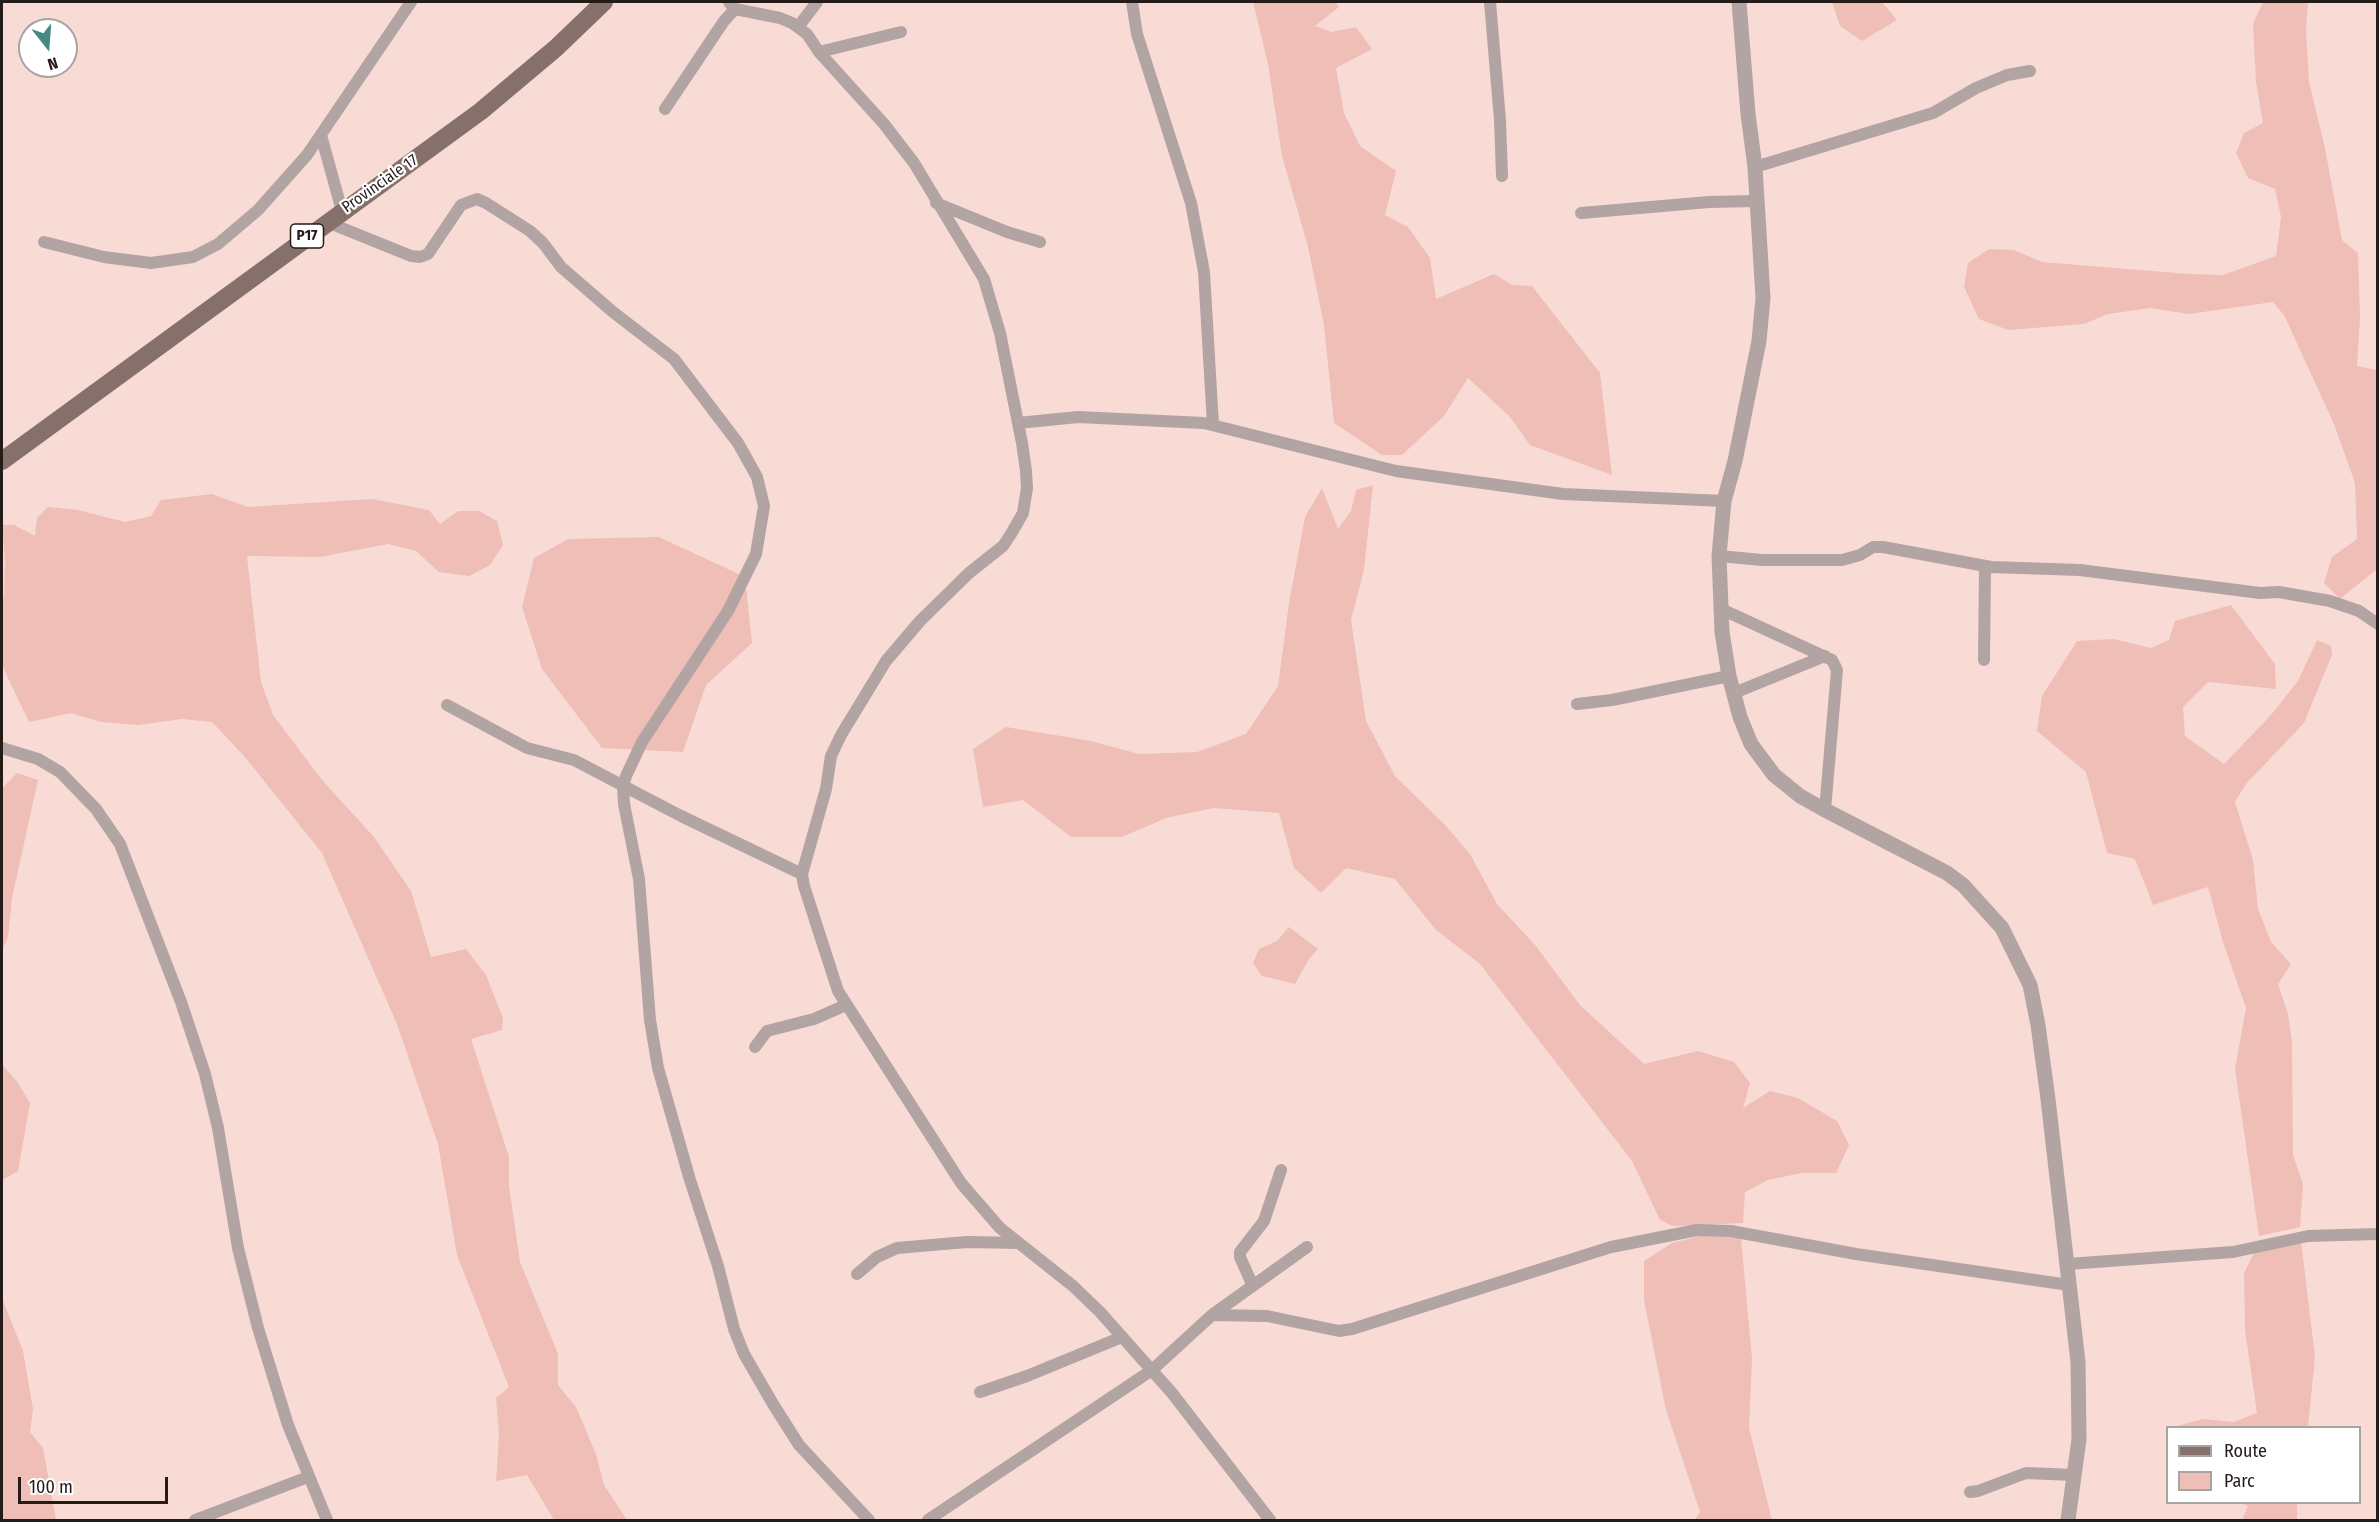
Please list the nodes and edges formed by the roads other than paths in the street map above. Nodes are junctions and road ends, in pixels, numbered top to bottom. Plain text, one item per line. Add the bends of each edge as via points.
1 (411, 2) edge
2 (604, 2) edge
3 (817, 2) edge
4 (1132, 2) edge
5 (1490, 2) edge
6 (1739, 2) edge
7 (732, 5) edge
8 (798, 27) junction
9 (902, 32) dead end
10 (819, 52) junction
11 (2030, 71) dead end
12 (665, 109) dead end
13 (321, 135) junction
14 (1755, 166) junction
15 (1502, 176) dead end
16 (1756, 201) junction
17 (936, 203) junction
18 (342, 211) junction
19 (1581, 213) dead end
20 (327, 222) junction
21 (44, 242) dead end
22 (1040, 242) dead end
23 (1018, 423) junction
24 (1213, 425) junction
25 (2, 461) edge
26 (1724, 501) junction
27 (1719, 556) junction
28 (1985, 566) junction
29 (1721, 609) junction
30 (2378, 624) edge
31 (1825, 656) junction
32 (1984, 660) dead end
33 (1729, 676) junction
34 (1734, 693) junction
35 (1577, 704) dead end
36 (447, 705) dead end
37 (2, 748) edge
38 (623, 787) junction
39 (1825, 810) junction
40 (802, 874) junction
41 (846, 1005) junction
42 (755, 1047) dead end
43 (1281, 1170) dead end
44 (2378, 1234) edge
45 (1018, 1243) junction
46 (1307, 1248) dead end
47 (2068, 1264) junction
48 (857, 1274) dead end
49 (1252, 1284) junction
50 (2069, 1285) junction
51 (1212, 1315) junction
52 (1122, 1336) junction
53 (1152, 1370) junction
54 (980, 1392) dead end
55 (2074, 1475) junction
56 (308, 1477) junction
57 (1970, 1492) dead end
58 (195, 1521) edge
59 (327, 1521) edge
60 (869, 1521) edge
61 (928, 1521) edge
62 (1270, 1521) edge
63 (2068, 1521) edge

1 - 13 street
2 - 18 main road, Provinciale 17 / P17 via 481,111
3 - 8 street
4 - 24 street via 1137,34 1191,203 1204,272
5 - 15 street
6 - 14 street
7 - 8 street
7 - 12 street
8 - 10 street
9 - 10 street
10 - 17 street via 884,124 914,163
11 - 14 street via 2007,75 1976,88 1933,113
13 - 18 street
13 - 21 street via 258,210 218,244 193,257 131,262
14 - 16 street
16 - 19 street
16 - 26 street via 1763,298 1759,341
17 - 22 street
17 - 23 street via 984,279 1000,333
18 - 20 main road, Provinciale 17 / P17
20 - 25 main road, Provinciale 17 / P17
20 - 38 street via 420,257 428,254 462,205 477,199 486,203 530,231 561,267 674,359 749,461 764,506 756,554 728,611 642,742
23 - 24 street via 1078,417
23 - 40 street via 1027,488 1023,513 1003,546 920,621 886,662 841,735 831,756 826,789
24 - 26 street via 1396,471 1563,494
26 - 27 street
27 - 28 street via 1842,560 1883,547
27 - 29 street
28 - 30 street via 2080,570 2279,592 2330,601 2359,611
28 - 32 street
29 - 31 street
29 - 33 street
31 - 34 street
31 - 39 street via 1837,670
33 - 34 street
33 - 35 street
34 - 39 street via 1751,744 1774,775
36 - 38 street via 519,744 574,760
37 - 56 street via 38,759 60,772 96,809 120,844 206,1074 245,1280 277,1395
38 - 40 street
38 - 60 street via 639,879 650,1020 658,1068 734,1329 749,1364 799,1445
39 - 47 street via 1947,873 2002,928 2030,985 2038,1025
40 - 41 street via 838,992
41 - 42 street via 814,1019 767,1031
41 - 45 street via 961,1183
43 - 49 street via 1264,1221 1240,1252
44 - 47 street via 2308,1236 2233,1252
45 - 48 street via 967,1242 897,1248 877,1257
45 - 52 street via 1073,1286
46 - 49 street
47 - 50 street
49 - 51 street
50 - 51 street via 1697,1230 1611,1247 1353,1329 1329,1329 1268,1316
50 - 55 street via 2080,1403
51 - 53 street
52 - 53 street
52 - 54 street
53 - 61 street
53 - 62 street
55 - 57 street via 2026,1473
55 - 63 street
56 - 58 street
56 - 59 street

